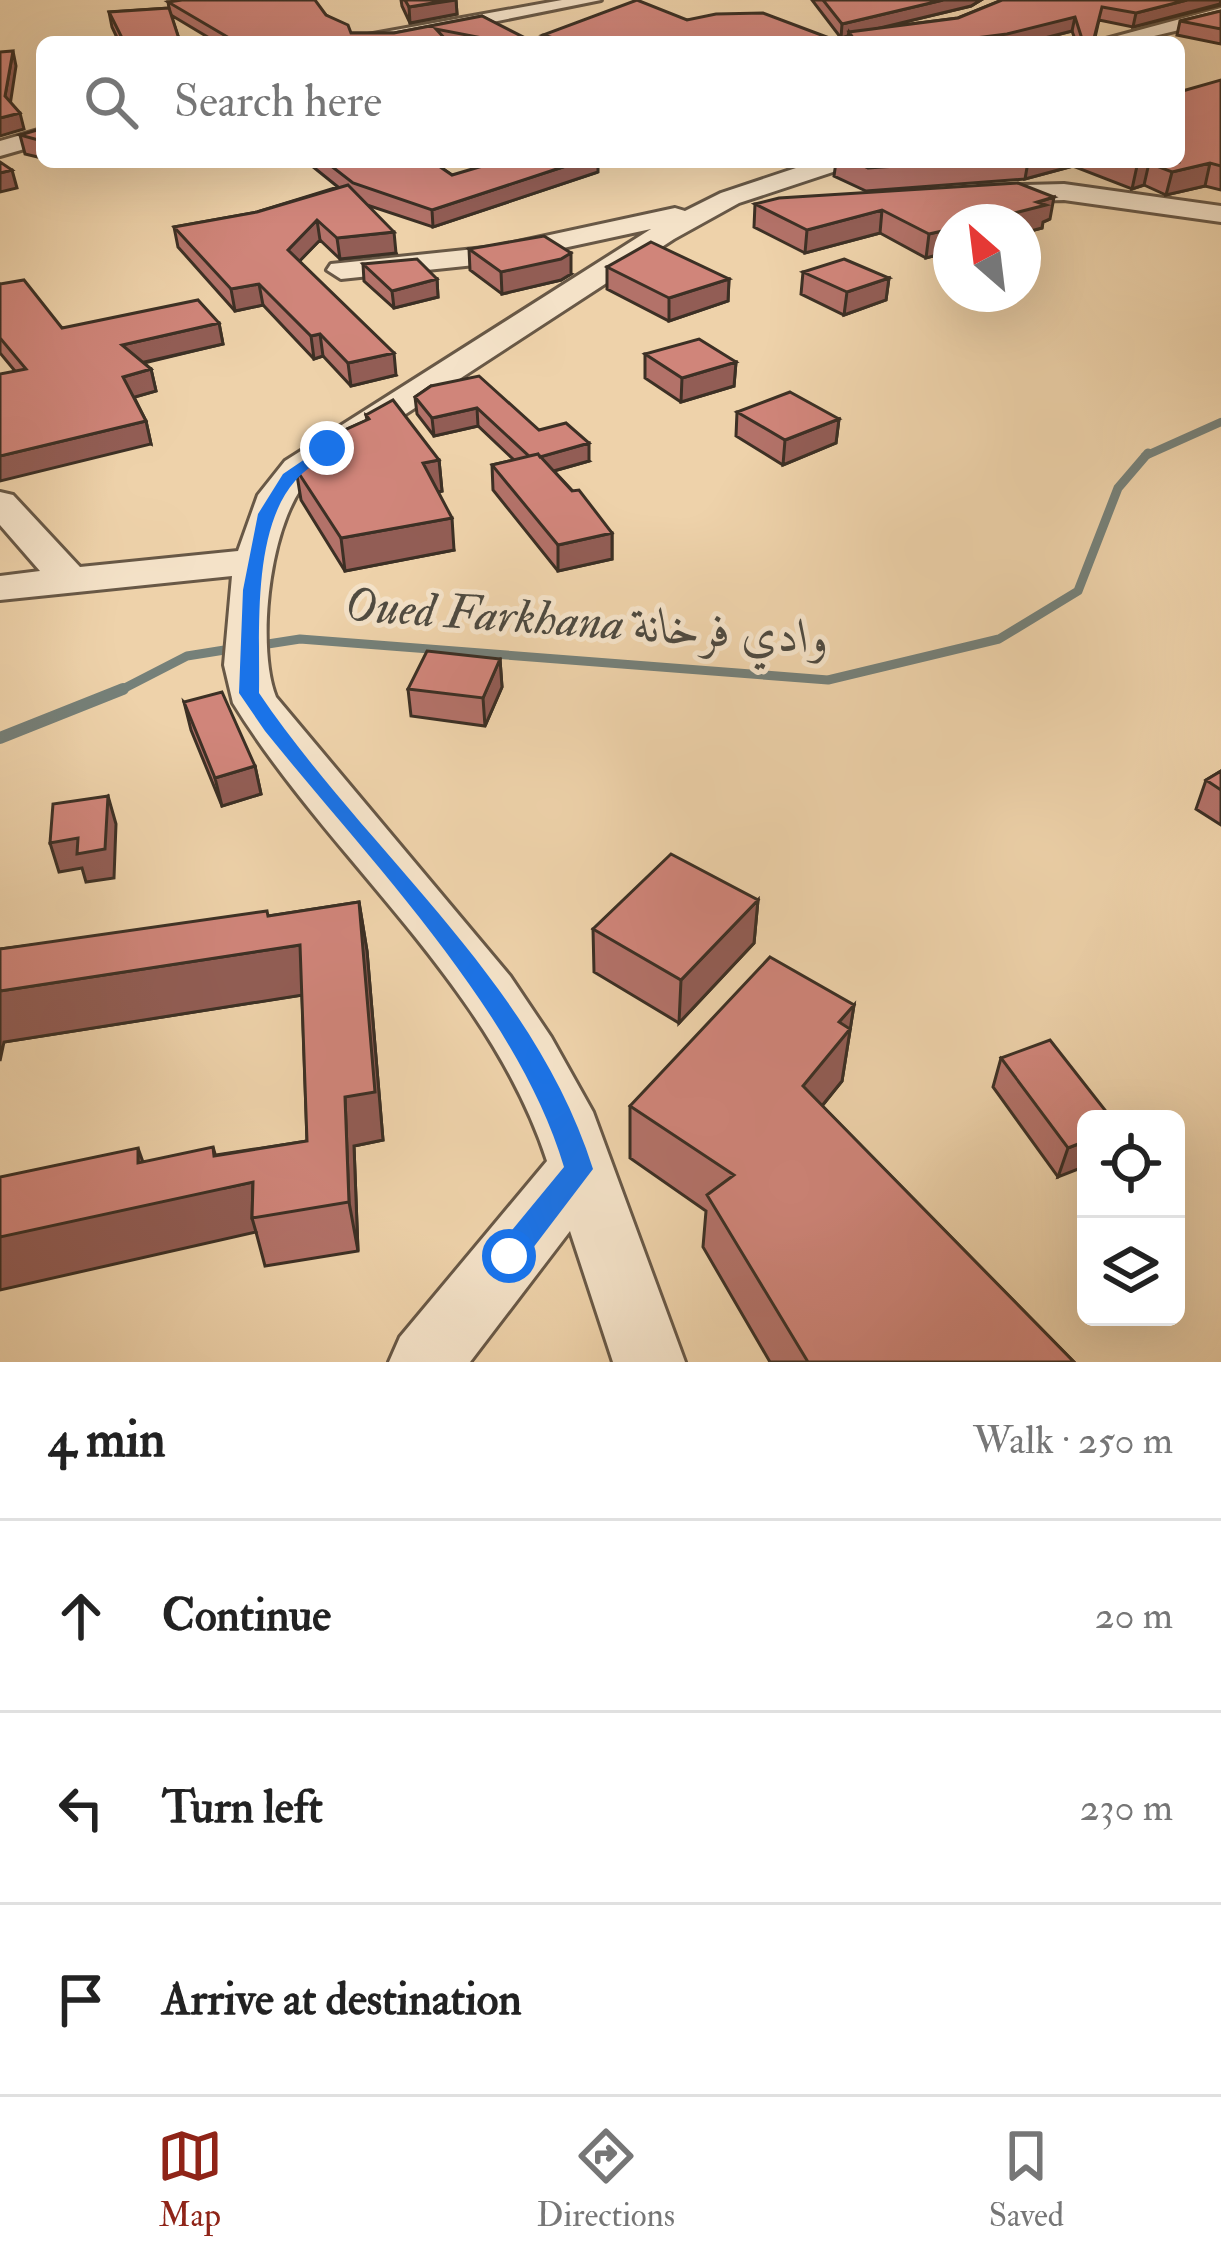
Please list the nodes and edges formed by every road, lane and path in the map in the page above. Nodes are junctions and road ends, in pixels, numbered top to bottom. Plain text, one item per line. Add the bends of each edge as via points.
1 (592, 0) edge
2 (1221, 14) edge
3 (395, 36) edge
4 (1130, 36) edge
5 (36, 138) edge
6 (0, 149) edge
7 (822, 168) edge
8 (943, 197) edge
9 (715, 205) junction
10 (1221, 214) edge
11 (664, 233) junction
12 (341, 271) dead end
13 (0, 503) edge
14 (255, 575) junction
15 (64, 581) junction
16 (0, 588) edge
17 (579, 1169) junction
18 (425, 1362) edge
19 (649, 1362) edge

1 - 3 street
2 - 4 street
5 - 6 street
7 - 9 street
8 - 10 street via 1064,192
9 - 11 street
9 - 11 street via 782,209
9 - 12 street via 494,255
11 - 14 street via 289,477 266,514
13 - 15 street via 58,563
14 - 15 street
14 - 17 street via 249,693 490,992 562,1112
15 - 16 street
17 - 18 street
17 - 19 street

